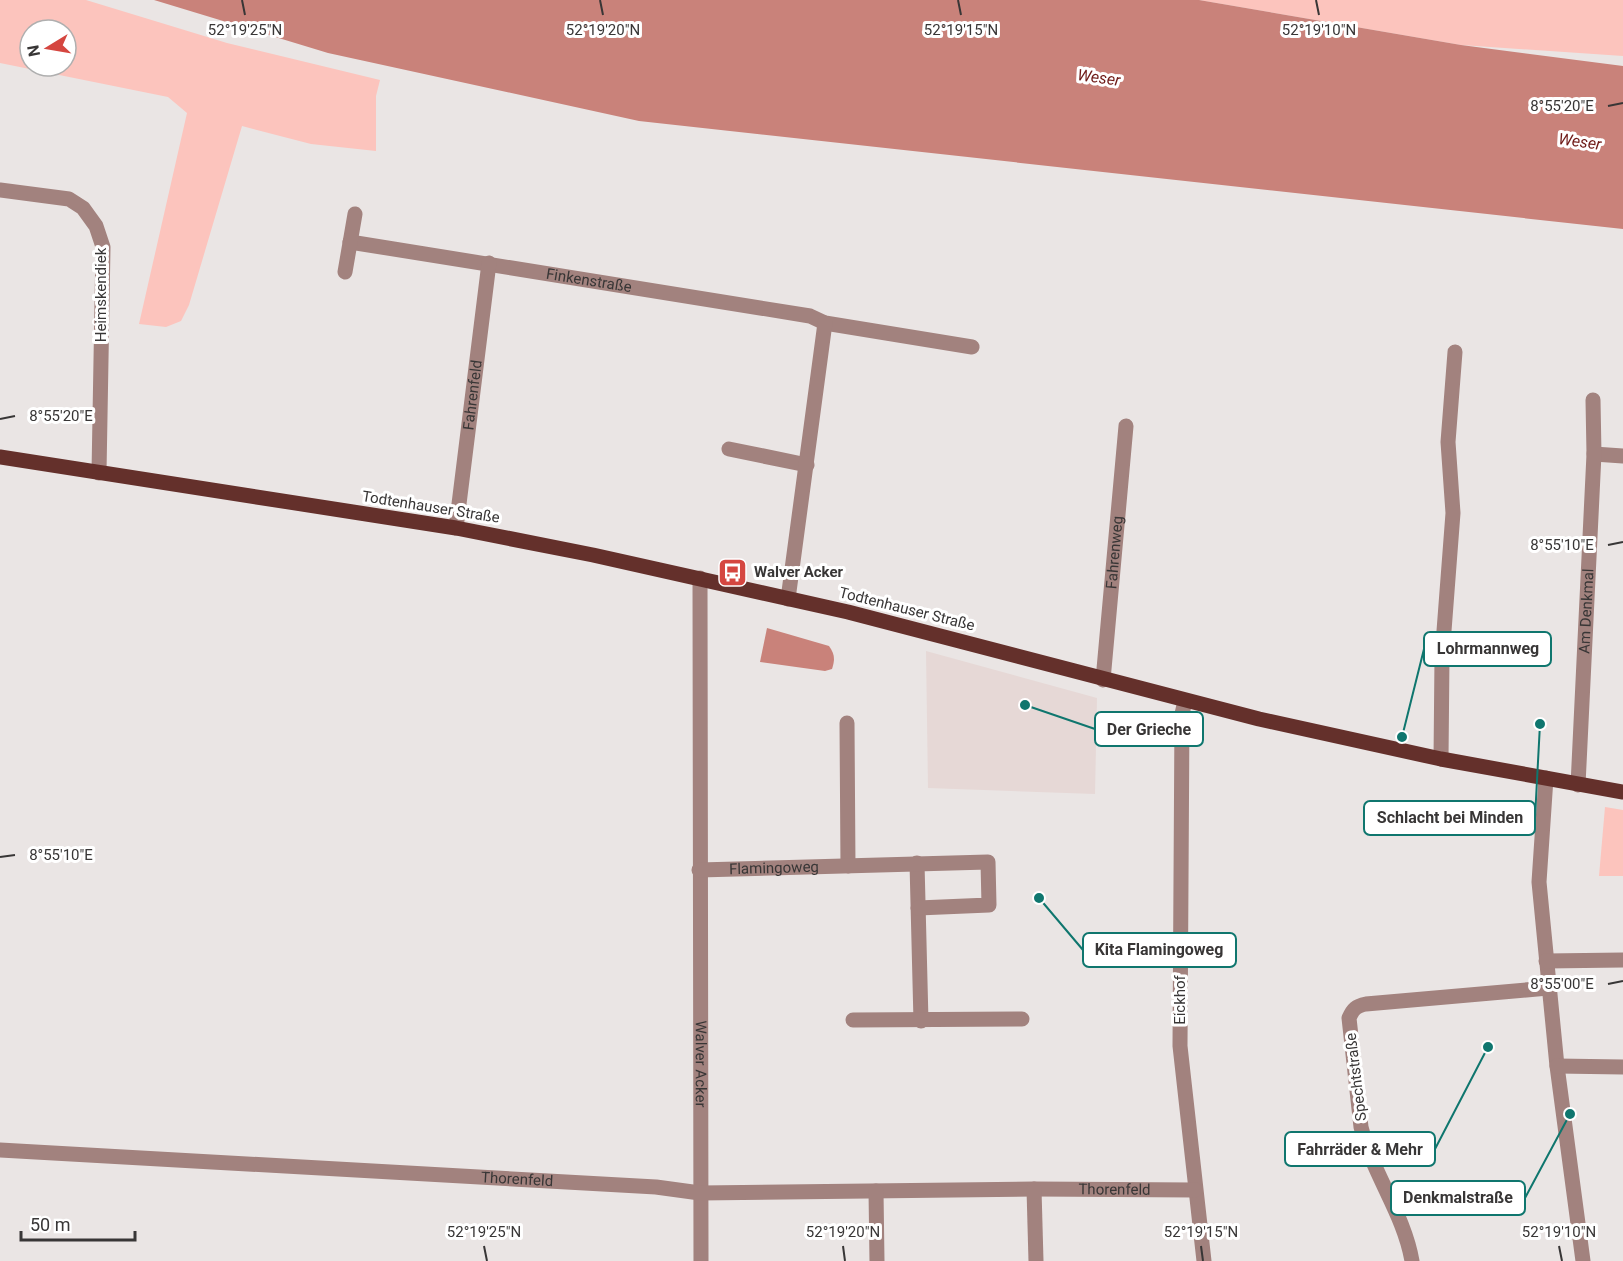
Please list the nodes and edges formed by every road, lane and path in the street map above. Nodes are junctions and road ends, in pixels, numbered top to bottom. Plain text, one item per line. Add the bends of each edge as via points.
1 (0, 190) edge
2 (355, 214) dead end
3 (350, 242) junction
4 (489, 263) junction
5 (345, 272) dead end
6 (825, 323) junction
7 (972, 347) dead end
8 (1455, 352) dead end
9 (1593, 400) dead end
10 (1126, 426) dead end
11 (729, 449) dead end
12 (1594, 454) junction
13 (1623, 456) edge
14 (0, 458) edge
15 (807, 465) junction
16 (99, 473) junction
17 (456, 528) junction
18 (700, 578) junction
19 (788, 598) junction
20 (1103, 680) junction
21 (1185, 701) junction
22 (847, 723) dead end
23 (1441, 759) junction
24 (1546, 778) junction
25 (1578, 785) junction
26 (1623, 792) edge
27 (917, 863) junction
28 (848, 866) junction
29 (699, 870) junction
30 (918, 908) junction
31 (1623, 960) edge
32 (1546, 961) junction
33 (1548, 988) junction
34 (1022, 1019) dead end
35 (853, 1020) dead end
36 (921, 1021) junction
37 (1557, 1066) junction
38 (1623, 1067) edge
39 (0, 1150) edge
40 (1034, 1189) junction
41 (1195, 1190) junction
42 (876, 1191) junction
43 (700, 1193) junction
44 (701, 1261) edge
45 (877, 1261) edge
46 (1036, 1261) edge
47 (1204, 1261) edge
48 (1412, 1261) edge
49 (1583, 1261) edge

1 - 16 street, Heimskendiek via 69,199 83,208 96,226 103,247
2 - 3 street
3 - 4 street, Finkenstraße
3 - 5 street
4 - 6 street, Finkenstraße via 810,316
4 - 17 street, Fahrenfeld
6 - 7 street, Finkenstraße
6 - 15 street
8 - 23 street via 1448,442 1453,513 1442,657
9 - 12 street, Am Denkmal
10 - 20 street, Fahrenweg
11 - 15 street
12 - 13 street
12 - 25 street, Am Denkmal
14 - 16 main road, Todtenhauser Straße
15 - 19 street
16 - 17 main road, Todtenhauser Straße
17 - 18 main road, Todtenhauser Straße
18 - 19 main road, Todtenhauser Straße
18 - 29 street, Walver Acker
19 - 20 main road, Todtenhauser Straße
20 - 21 main road, Todtenhauser Straße
21 - 23 main road, Todtenhauser Straße
21 - 41 street, Eickhof via 1180,1046
22 - 28 street
23 - 24 main road, Todtenhauser Straße
24 - 25 main road, Todtenhauser Straße
24 - 32 street via 1539,882
25 - 26 main road, Todtenhauser Straße
27 - 28 street, Flamingoweg
27 - 30 street
27 - 30 street, Flamingoweg via 988,862 989,905
28 - 29 street, Flamingoweg
29 - 43 street, Walver Acker
30 - 36 street
31 - 32 street
32 - 33 street
33 - 37 street
33 - 48 street, Spechtstraße via 1366,1004 1352,1011 1349,1018 1361,1127 1380,1180 1405,1230
34 - 36 street
35 - 36 street
37 - 38 street
37 - 49 street
39 - 43 street, Thorenfeld via 644,1186
40 - 41 street, Thorenfeld
40 - 42 street, Thorenfeld
40 - 46 street
41 - 47 street, Eickhof
42 - 43 street, Thorenfeld
42 - 45 street
43 - 44 street, Walver Acker

